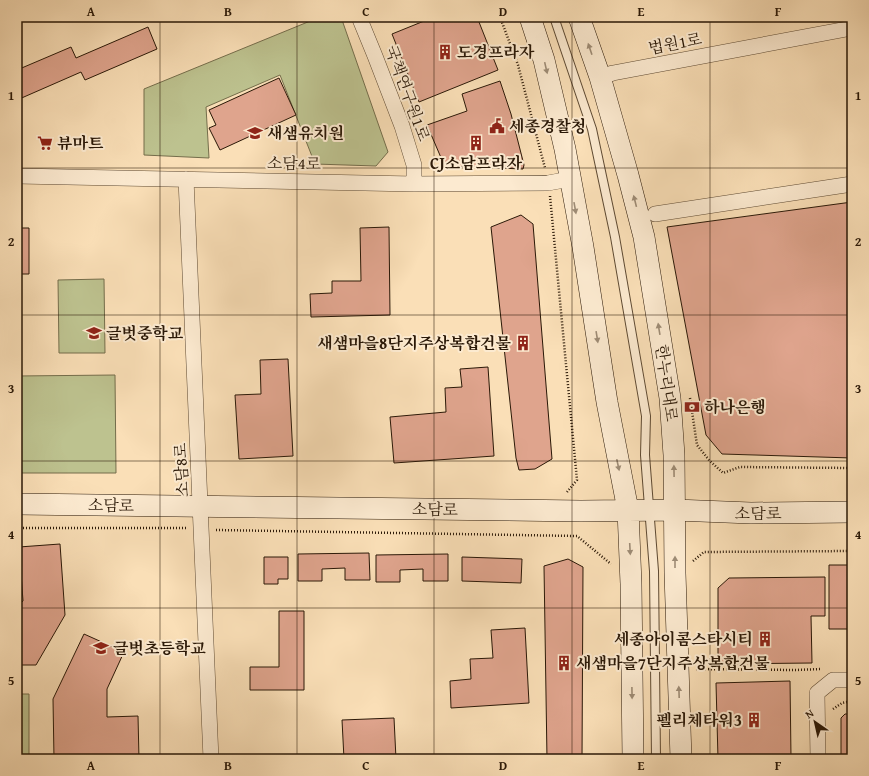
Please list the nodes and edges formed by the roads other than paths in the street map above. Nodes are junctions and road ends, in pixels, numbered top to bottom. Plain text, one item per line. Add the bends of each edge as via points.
1 (359, 17) edge
2 (530, 17) edge
3 (554, 17) edge
4 (579, 17) edge
5 (852, 28) edge
6 (600, 77) junction
7 (17, 176) edge
8 (186, 179) junction
9 (570, 179) junction
10 (414, 184) junction
11 (852, 184) edge
12 (655, 214) dead end
13 (17, 504) edge
14 (201, 506) junction
15 (628, 510) junction
16 (650, 510) junction
17 (675, 510) junction
18 (852, 512) edge
19 (852, 680) edge
20 (211, 759) edge
21 (633, 759) edge
22 (656, 759) edge
23 (681, 759) edge
24 (818, 759) edge

1 - 10 street, 국책연구원1로 via 402,126 414,165
2 -> 9 street via 544,60
3 - 16 lane via 592,129 615,237 646,416 645,455
6 -> 4 street, 한누리대로
5 - 6 street, 법원1로
17 -> 6 street, 한누리대로 via 670,398 644,237
7 - 8 street, 소담4로
8 - 10 street, 소담4로
8 - 14 street, 소담8로
9 - 10 street, 소담4로 via 548,183
9 -> 15 street via 607,402
11 - 12 street
13 - 14 street, 소담로
14 - 15 street, 소담로
14 - 20 street, 소담8로
15 - 16 street, 소담로
15 -> 21 street
16 - 17 street, 소담로
16 - 22 lane via 654,571
17 - 18 street, 소담로 via 751,513
23 -> 17 street, 한누리대로
19 - 24 street via 833,680 817,693

